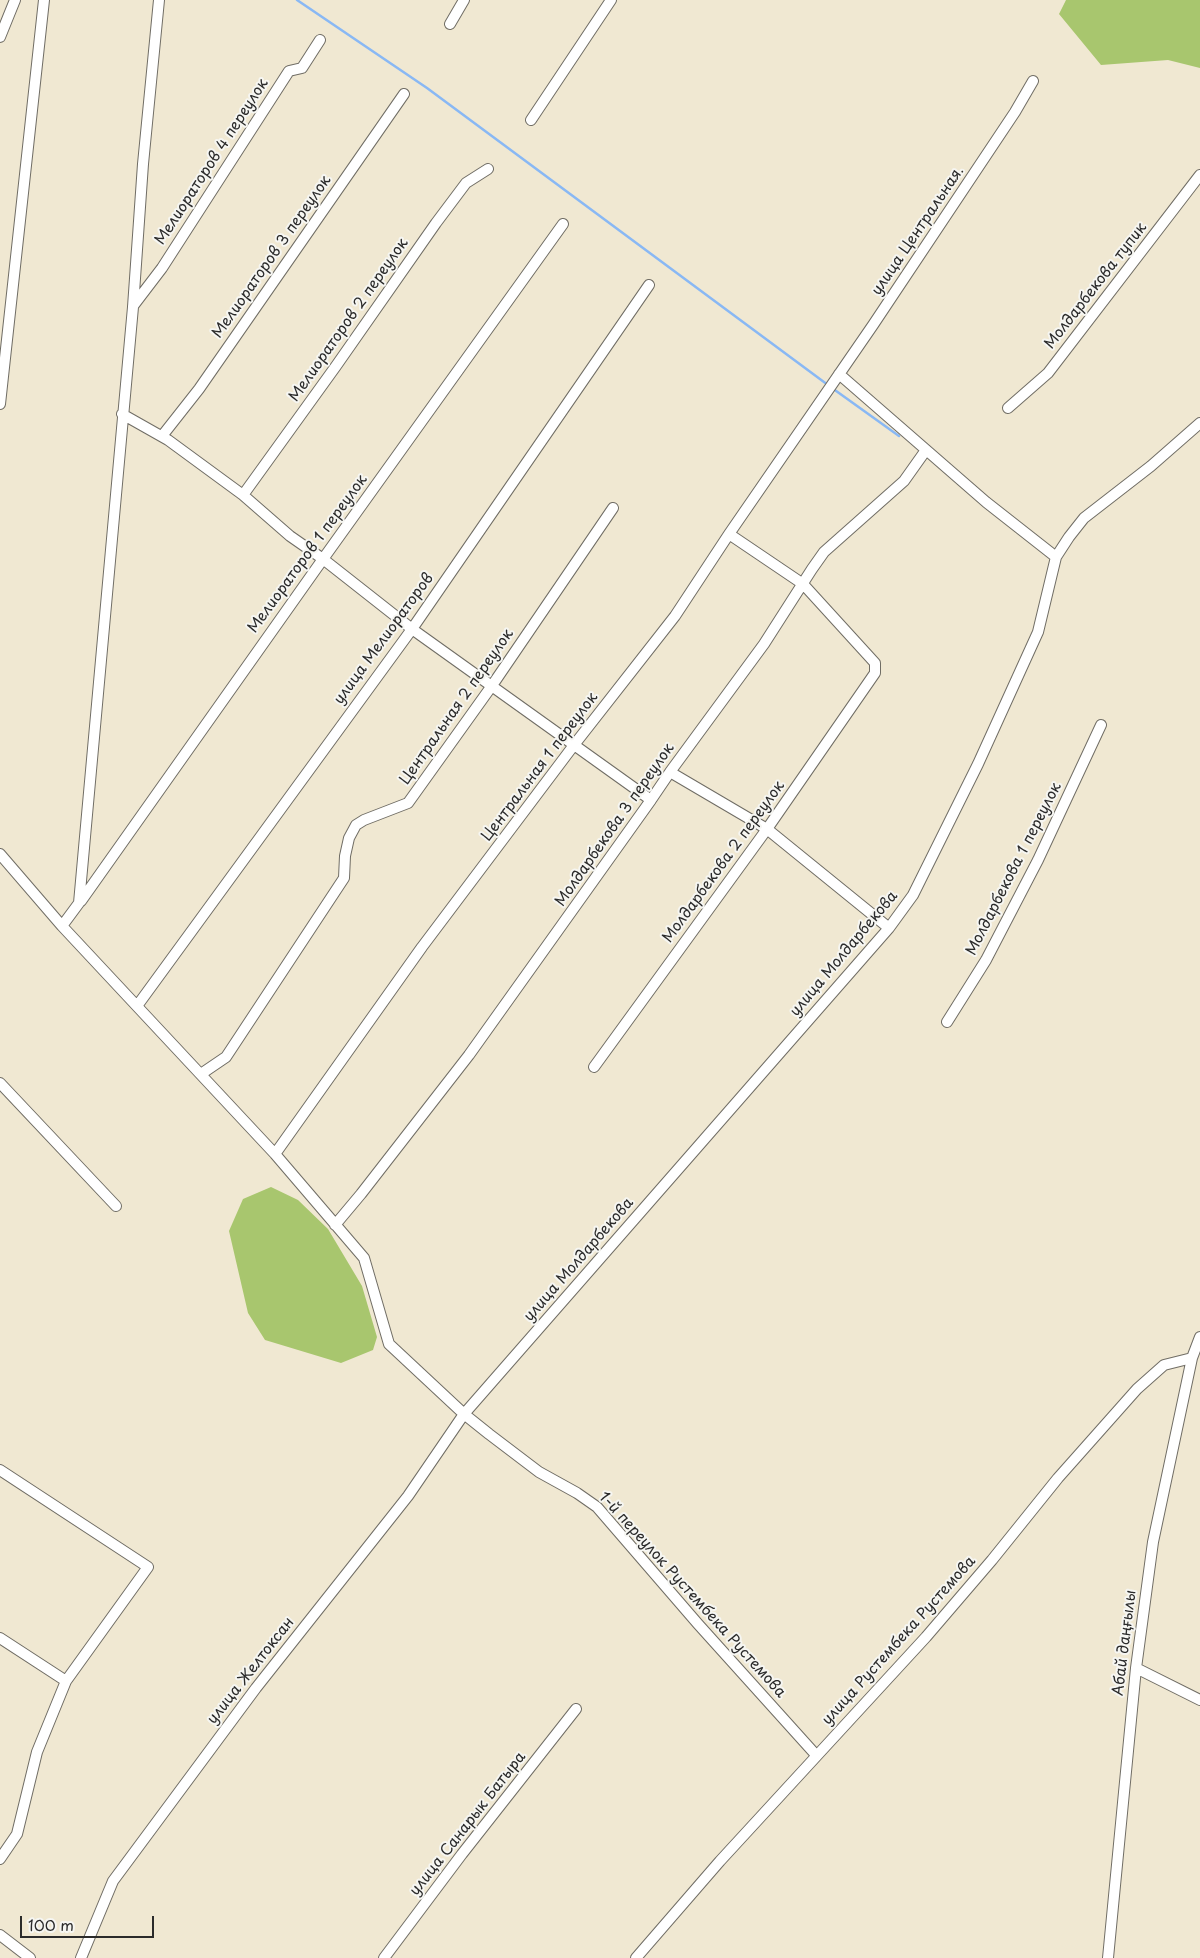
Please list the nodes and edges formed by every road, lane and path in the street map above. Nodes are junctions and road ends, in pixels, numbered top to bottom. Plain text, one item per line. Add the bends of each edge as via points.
1 (15, 0) edge
2 (44, 0) edge
3 (159, 0) edge
4 (464, 0) edge
5 (611, 0) edge
6 (450, 24) dead end
7 (0, 37) edge
8 (320, 40) dead end
9 (1033, 81) dead end
10 (404, 94) dead end
11 (531, 120) dead end
12 (488, 169) dead end
13 (1200, 175) edge
14 (563, 224) dead end
15 (649, 285) dead end
16 (133, 307) junction
17 (839, 374) junction
18 (824, 395) joint
19 (0, 404) edge
20 (1008, 408) dead end
21 (122, 414) junction
22 (1200, 423) edge
23 (162, 436) junction
24 (926, 450) junction
25 (243, 495) junction
26 (614, 508) dead end
27 (729, 534) junction
28 (1056, 557) junction
29 (323, 559) junction
30 (803, 584) junction
31 (412, 629) junction
32 (491, 687) junction
33 (1101, 725) dead end
34 (574, 745) junction
35 (670, 772) junction
36 (652, 800) junction
37 (768, 829) junction
38 (0, 854) edge
39 (80, 903) junction
40 (62, 926) junction
41 (889, 928) junction
42 (137, 1006) junction
43 (947, 1022) dead end
44 (594, 1067) dead end
45 (201, 1074) junction
46 (0, 1083) edge
47 (275, 1154) junction
48 (116, 1206) dead end
49 (335, 1225) junction
50 (1200, 1337) edge
51 (1192, 1358) junction
52 (464, 1414) junction
53 (0, 1470) edge
54 (0, 1638) edge
55 (1136, 1668) junction
56 (66, 1681) junction
57 (1200, 1700) edge
58 (576, 1709) dead end
59 (816, 1756) junction
60 (0, 1859) edge
61 (0, 1935) edge
62 (30, 1958) edge
63 (81, 1958) edge
64 (384, 1958) edge
65 (636, 1958) edge
66 (1108, 1958) edge

1 - 7 street
2 - 19 street
3 - 16 street
4 - 6 street
5 - 11 street
8 - 16 street, Мелиораторов 4 переулок via 302,68 289,71 162,268
9 - 17 street, улица Центральная.
10 - 23 street, Мелиораторов 3 переулок via 199,389
12 - 25 street, Мелиораторов 2 переулок via 466,183 436,222
13 - 20 street, Молдарбекова тупик via 1048,373
14 - 29 street, Мелиораторов 1 переулок
15 - 31 street, улица Мелиораторов
16 - 21 street
17 - 18 street, улица Центральная.
17 - 24 street
18 - 27 street, Центральная 1 переулок
21 - 23 street
21 - 39 street
22 - 28 street, улица Молдарбекова via 1084,518
23 - 25 street
24 - 28 street
24 - 30 street, Молдарбекова 3 переулок via 904,481 824,552
25 - 29 street via 290,536
26 - 32 street, Центральная 2 переулок
27 - 30 street
27 - 34 street, Центральная 1 переулок via 675,616
28 - 41 street, улица Молдарбекова via 1034,641 914,895
29 - 31 street
29 - 39 street, Мелиораторов 1 переулок
30 - 35 street, Молдарбекова 3 переулок
30 - 37 street, Молдарбекова 2 переулок via 875,663 875,673
31 - 32 street
31 - 42 street, улица Мелиораторов
32 - 34 street
32 - 45 street, Центральная 2 переулок via 408,803 356,825 349,838 344,878 226,1057
33 - 43 street, Молдарбекова 1 переулок via 1038,860 986,960
34 - 36 street
34 - 47 street, Центральная 1 переулок via 422,947
35 - 36 street, Молдарбекова 3 переулок
35 - 37 street
36 - 49 street, Молдарбекова 3 переулок via 469,1055
37 - 41 street
37 - 44 street, Молдарбекова 2 переулок
38 - 40 street, 1-й переулок Рустембека Рустемова
39 - 40 street, Мелиораторов 1 переулок
40 - 42 street, 1-й переулок Рустембека Рустемова
41 - 52 street, улица Молдарбекова
42 - 45 street, 1-й переулок Рустембека Рустемова
45 - 47 street, 1-й переулок Рустембека Рустемова
46 - 48 street
47 - 49 street, 1-й переулок Рустембека Рустемова
49 - 52 street, 1-й переулок Рустембека Рустемова via 364,1258 389,1344
50 - 51 street, Абай даңғылы
51 - 55 street, Абай даңғылы via 1154,1542
51 - 59 street, улица Рустембека Рустемова via 1164,1365 1136,1389 926,1637
52 - 59 street, 1-й переулок Рустембека Рустемова via 540,1472 598,1507
52 - 63 street, улица Желтоксан via 408,1496 256,1688 113,1881
53 - 56 street via 148,1567
54 - 56 street
55 - 57 street
55 - 66 street, Абай даңғылы
56 - 60 street via 37,1752 17,1834
58 - 64 street, улица Санарык Батыра
59 - 65 street, улица Рустембека Рустемова
61 - 62 street

